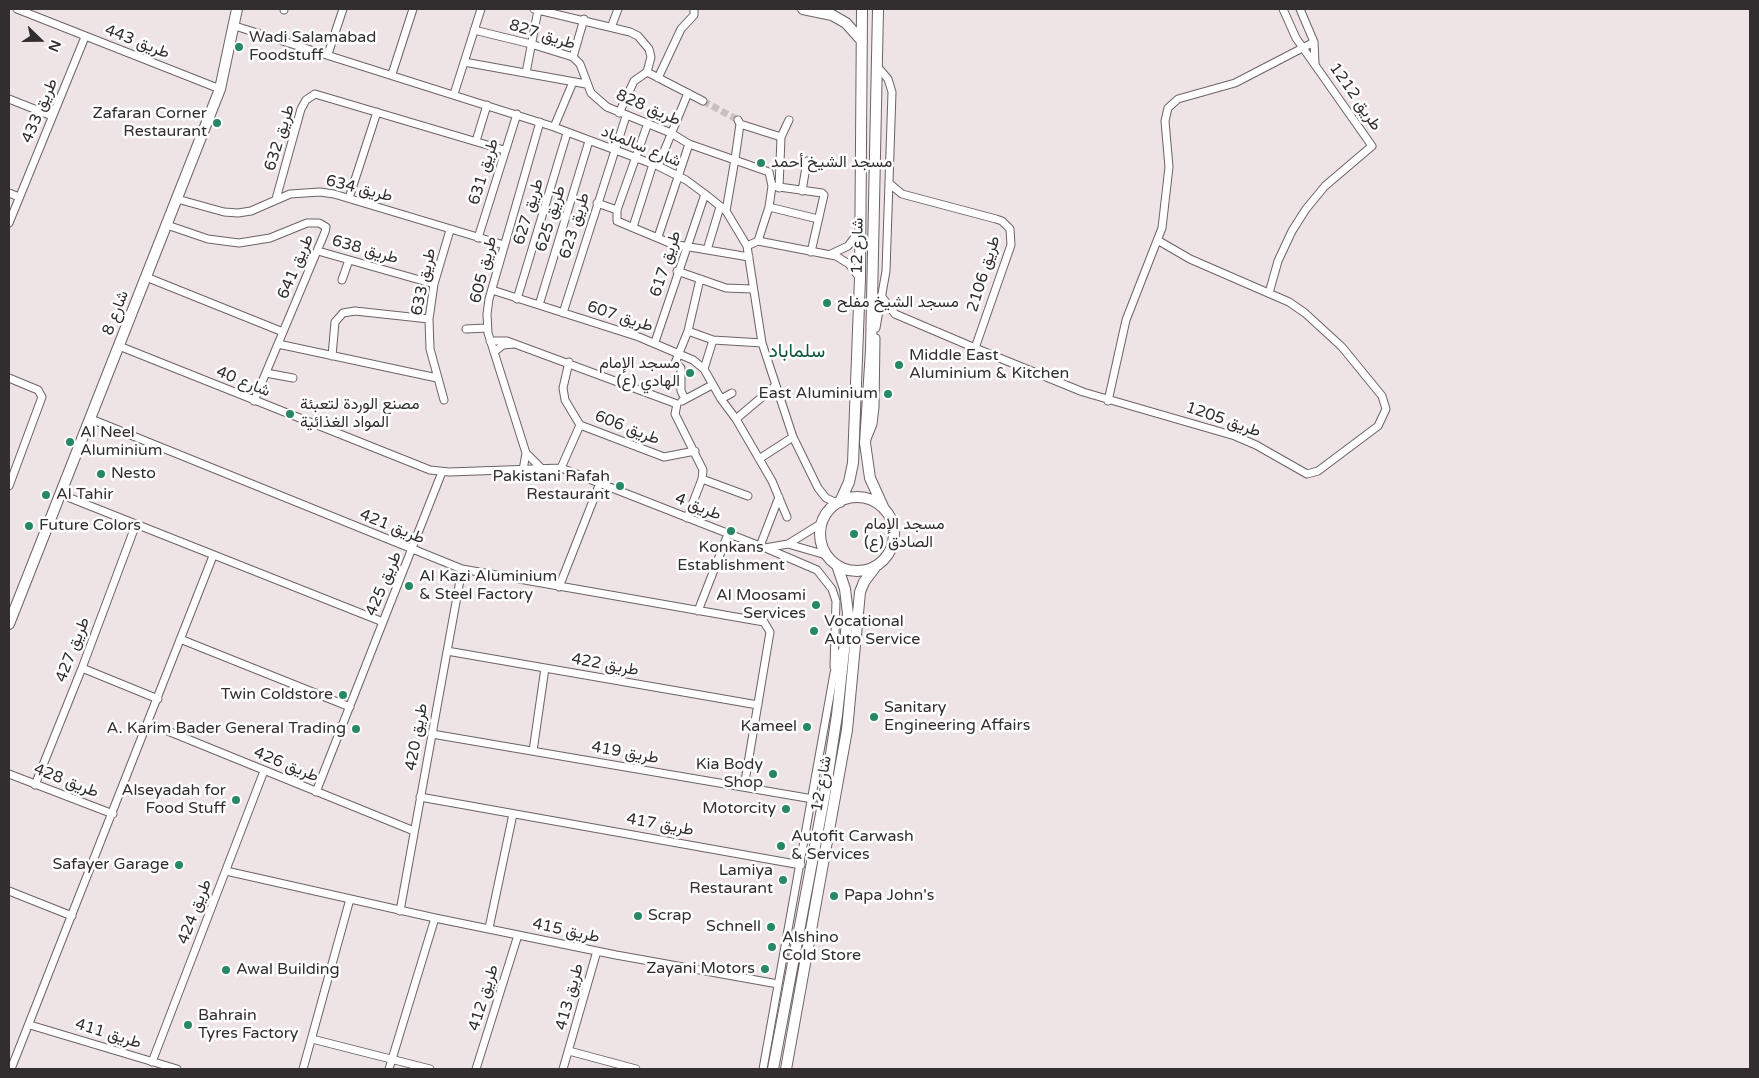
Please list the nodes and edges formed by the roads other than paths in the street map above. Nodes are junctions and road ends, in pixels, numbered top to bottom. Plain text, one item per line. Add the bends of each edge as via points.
1 (17, 9) edge
2 (237, 9) edge
3 (343, 9) edge
4 (412, 9) edge
5 (481, 9) edge
6 (536, 9) edge
7 (618, 9) edge
8 (694, 9) edge
9 (803, 9) edge
10 (834, 9) edge
11 (862, 9) edge
12 (878, 9) edge
13 (1283, 9) edge
14 (1300, 9) edge
15 (555, 11) edge
16 (819, 12) junction
17 (584, 19) junction
18 (235, 26) junction
19 (612, 26) junction
20 (474, 30) junction
21 (86, 37) junction
22 (862, 41) junction
23 (1314, 42) junction
24 (531, 44) junction
25 (1303, 48) junction
26 (328, 54) junction
27 (573, 57) junction
28 (464, 62) junction
29 (1315, 63) junction
30 (876, 64) junction
31 (647, 72) junction
32 (526, 73) junction
33 (392, 74) junction
34 (658, 78) junction
35 (573, 82) junction
36 (586, 84) junction
37 (220, 89) junction
38 (688, 93) junction
39 (454, 94) junction
40 (9, 99) edge
41 (703, 101) tunnel mouth
42 (487, 105) junction
43 (377, 112) junction
44 (517, 114) junction
45 (622, 114) junction
46 (52, 116) junction
47 (789, 120) dead end
48 (540, 122) junction
49 (648, 123) junction
50 (554, 127) junction
51 (567, 133) junction
52 (671, 133) junction
53 (781, 137) junction
54 (476, 141) junction
55 (589, 141) junction
56 (689, 144) junction
57 (615, 149) junction
58 (504, 150) junction
59 (636, 157) junction
60 (735, 159) junction
61 (807, 161) dead end
62 (655, 165) junction
63 (678, 176) junction
64 (890, 184) junction
65 (775, 187) junction
66 (802, 191) junction
67 (9, 193) edge
68 (705, 194) junction
69 (906, 196) junction
70 (19, 197) junction
71 (349, 198) junction
72 (177, 199) junction
73 (276, 199) junction
74 (597, 203) junction
75 (889, 206) junction
76 (769, 207) junction
77 (723, 209) junction
78 (617, 210) junction
79 (818, 219) junction
80 (9, 223) edge
81 (166, 225) junction
82 (632, 227) junction
83 (450, 230) junction
84 (860, 230) junction
85 (658, 237) junction
86 (478, 238) junction
87 (758, 240) junction
88 (1159, 241) junction
89 (504, 245) junction
90 (685, 246) junction
91 (747, 246) junction
92 (318, 250) junction
93 (707, 250) junction
94 (811, 252) junction
95 (828, 254) junction
96 (748, 257) junction
97 (349, 260) junction
98 (677, 271) junction
99 (146, 277) junction
100 (860, 278) junction
101 (700, 279) junction
102 (342, 280) dead end
103 (434, 284) junction
104 (752, 289) junction
105 (492, 290) junction
106 (1269, 292) junction
107 (882, 297) junction
108 (517, 298) junction
109 (539, 305) junction
110 (563, 313) junction
111 (895, 314) junction
112 (877, 318) junction
113 (429, 319) junction
114 (487, 328) junction
115 (466, 329) dead end
116 (688, 331) junction
117 (283, 332) junction
118 (714, 340) junction
119 (490, 341) junction
120 (654, 342) junction
121 (762, 343) junction
122 (278, 344) junction
123 (516, 344) junction
124 (119, 346) junction
125 (975, 348) junction
126 (494, 352) junction
127 (679, 353) junction
128 (332, 356) junction
129 (569, 362) junction
130 (704, 369) junction
131 (266, 373) junction
132 (9, 378) edge
133 (292, 378) dead end
134 (437, 378) junction
135 (712, 385) junction
136 (775, 386) junction
137 (732, 393) dead end
138 (721, 399) junction
139 (444, 400) dead end
140 (685, 400) junction
141 (254, 401) junction
142 (1108, 401) junction
143 (677, 404) junction
144 (90, 419) junction
145 (736, 419) junction
146 (580, 425) junction
147 (793, 438) junction
148 (864, 443) junction
149 (694, 451) junction
150 (526, 453) junction
151 (759, 459) junction
152 (541, 468) junction
153 (561, 468) junction
154 (523, 470) junction
155 (442, 472) junction
156 (702, 479) junction
157 (600, 483) junction
158 (9, 486) edge
159 (60, 494) junction
160 (748, 496) dead end
161 (779, 496) junction
162 (838, 502) junction
163 (884, 509) junction
164 (687, 518) junction
165 (787, 518) dead end
166 (822, 523) junction
167 (136, 524) junction
168 (728, 534) junction
169 (788, 544) junction
170 (763, 547) junction
171 (413, 551) junction
172 (826, 555) junction
173 (213, 556) junction
174 (836, 565) junction
175 (876, 566) junction
176 (462, 569) junction
177 (559, 587) junction
178 (698, 611) junction
179 (383, 622) junction
180 (9, 624) edge
181 (180, 639) junction
182 (845, 642) junction
183 (447, 651) junction
184 (82, 668) junction
185 (546, 668) junction
186 (834, 673) junction
187 (158, 698) junction
188 (758, 705) junction
189 (350, 707) junction
190 (148, 723) junction
191 (432, 734) junction
192 (533, 751) junction
193 (264, 771) junction
194 (9, 774) edge
195 (35, 785) junction
196 (744, 787) junction
197 (316, 792) junction
198 (420, 797) junction
199 (813, 799) junction
200 (113, 814) junction
201 (513, 814) junction
202 (414, 831) junction
203 (801, 865) junction
204 (226, 870) junction
205 (9, 891) edge
206 (350, 899) junction
207 (400, 911) junction
208 (72, 916) junction
209 (435, 918) junction
210 (489, 928) junction
211 (518, 935) junction
212 (597, 951) junction
213 (778, 984) junction
214 (30, 1025) junction
215 (312, 1039) junction
216 (569, 1051) junction
217 (392, 1059) junction
218 (152, 1062) junction
219 (11, 1069) edge
220 (177, 1069) edge
221 (303, 1069) edge
222 (389, 1069) edge
223 (430, 1069) edge
224 (476, 1069) edge
225 (563, 1069) edge
226 (636, 1069) edge
227 (763, 1069) edge
228 (773, 1069) edge
229 (786, 1069) edge

1 - 21 street, طريق 443
2 - 18 street, شارع 8
3 - 26 street
4 - 33 street
5 - 20 street
6 - 15 street
6 - 24 street
7 - 19 street
8 - 34 street via 694,15 681,29
9 - 16 street
10 - 16 street
11 - 22 street, شارع 12
12 - 30 street, شارع 12
13 - 25 street, طريق 1212
14 - 23 street, طريق 1212
15 - 17 street
16 - 22 street via 846,23
17 - 19 street
17 - 27 street
18 - 26 street, شارع سالمباد
18 - 37 street, شارع 8
19 - 31 street via 630,32 644,42 651,57
20 - 24 street, طريق 827
20 - 28 street
21 - 37 street, طريق 443
21 - 46 street, طريق 433
22 - 84 street, شارع 12
23 - 25 street
23 - 29 street, طريق 1212
24 - 27 street, طريق 827
24 - 32 street
25 - 29 street, طريق 1212
25 - 88 street via 1235,83 1178,99 1168,108 1165,121 1169,167
26 - 33 street, شارع سالمباد
27 - 36 street, طريق 827 via 580,64
28 - 32 street
28 - 39 street
29 - 106 street, طريق 1212 via 1372,146 1325,186 1306,209 1278,261
30 - 64 street via 888,79 892,92
30 - 148 street, شارع 12 via 871,350
31 - 34 street
31 - 45 street, طريق 623 via 634,81
32 - 35 street
33 - 39 street, شارع سالمباد
34 - 38 street
35 - 36 street
35 - 50 street
36 - 45 street, طريق 828 via 598,100
37 - 72 street, شارع 8
38 - 41 street
38 - 52 street
39 - 42 street, شارع سالمباد
40 - 46 street
42 - 44 street, شارع سالمباد
42 - 54 street
43 - 54 street, طريق 632
43 - 71 street
43 - 73 street, طريق 632 via 320,94 310,96 301,109
44 - 48 street, شارع سالمباد
44 - 58 street, طريق 631
45 - 49 street, طريق 828
45 - 57 street, طريق 623
46 - 70 street, طريق 433
47 - 53 street
48 - 50 street, شارع سالمباد
48 - 89 street, طريق 605
49 - 52 street, طريق 828
49 - 59 street
50 - 51 street, شارع سالمباد
51 - 55 street, شارع سالمباد
51 - 108 street, طريق 627
52 - 56 street, طريق 828
52 - 62 street
53 - 60 street via 739,122
53 - 65 street
54 - 58 street, طريق 632
55 - 57 street, شارع سالمباد
55 - 109 street, طريق 625
56 - 60 street, طريق 828
56 - 63 street
57 - 59 street, شارع سالمباد
57 - 74 street, طريق 623
58 - 86 street, طريق 631
59 - 62 street, شارع سالمباد
59 - 78 street
60 - 65 street, طريق 828 via 769,172
60 - 77 street
61 - 66 street
62 - 63 street, شارع سالمباد
62 - 82 street
63 - 68 street, شارع سالمباد
63 - 85 street
64 - 69 street, طريق 2106
64 - 75 street
65 - 66 street
65 - 76 street
66 - 79 street via 822,192 824,195
67 - 70 street
68 - 77 street, شارع سالمباد
68 - 90 street, طريق 617
69 - 75 street via 894,200
69 - 125 street, طريق 2106 via 996,219 1010,229 1011,245
70 - 80 street, طريق 433
71 - 73 street, طريق 634 via 312,192
71 - 83 street, طريق 634
72 - 73 street, طريق 634 via 238,213 251,211
72 - 81 street, شارع 8
74 - 78 street
74 - 110 street, طريق 623
75 - 107 street
76 - 79 street
76 - 87 street
77 - 91 street, شارع سالمباد
77 - 93 street
78 - 82 street via 617,221
79 - 94 street
81 - 92 street, طريق 641 via 208,239 239,243 319,222 326,230
81 - 99 street, شارع 8
82 - 85 street
83 - 86 street, طريق 634
83 - 103 street, طريق 633
84 - 95 street via 848,246
84 - 100 street, شارع 12
85 - 90 street
86 - 89 street, طريق 634
87 - 91 street
87 - 94 street
88 - 106 street, طريق 1205 via 1190,259
88 - 142 street via 1126,320
89 - 105 street, طريق 605
90 - 93 street
90 - 98 street, طريق 617
91 - 96 street, شارع سالمباد
92 - 97 street, طريق 638
92 - 117 street, طريق 641
93 - 96 street
94 - 95 street
95 - 100 street via 843,259
96 - 104 street, شارع سالمباد
97 - 102 street
97 - 103 street, طريق 638
98 - 101 street
98 - 120 street, طريق 617
99 - 117 street
99 - 124 street, شارع 8
100 - 162 street, شارع 12 via 853,463 849,482
101 - 104 street via 726,288
101 - 116 street
103 - 113 street, طريق 633
104 - 121 street, شارع سالمباد
105 - 108 street, طريق 607
105 - 114 street, طريق 605
106 - 142 street, طريق 1205 via 1305,313 1333,338 1385,402 1385,415 1378,426 1318,471 1313,474 1301,472 1256,445 1212,428
107 - 111 street, طريق 1205
107 - 112 street
108 - 109 street, طريق 607
109 - 110 street, طريق 607
110 - 120 street, طريق 607
111 - 112 street
111 - 125 street, طريق 1205
112 - 148 street via 875,416
113 - 128 street via 355,311 343,313 335,322
113 - 134 street, طريق 633 via 430,349
114 - 115 street
114 - 119 street, طريق 605
116 - 118 street
116 - 127 street
117 - 122 street, طريق 641
118 - 121 street
118 - 130 street
119 - 123 street via 505,340
119 - 126 street, طريق 605
120 - 127 street, طريق 607
121 - 136 street, شارع سالمباد
122 - 128 street
122 - 131 street, طريق 641
123 - 126 street via 503,345
123 - 129 street
124 - 141 street, شارع 40
124 - 144 street, شارع 8
125 - 142 street, طريق 1205
126 - 150 street, طريق 605
127 - 130 street, طريق 607
127 - 140 street via 675,364 681,368 681,391
128 - 134 street
129 - 143 street
129 - 146 street, طريق 606 via 563,388 565,400
130 - 135 street, طريق 607
131 - 133 street
131 - 141 street, طريق 641
132 - 158 street via 38,390 42,397
134 - 139 street, طريق 633
135 - 138 street, طريق 607
135 - 140 street
136 - 145 street
136 - 147 street, شارع سالمباد
137 - 138 street
138 - 145 street, طريق 607
140 - 143 street
141 - 155 street, شارع 40
143 - 149 street, طريق 606 via 675,414
144 - 159 street, شارع 8
144 - 171 street, طريق 421
145 - 151 street, طريق 607
146 - 149 street, طريق 606 via 664,456
146 - 153 street, طريق 606
147 - 151 street
147 - 162 street, شارع سالمباد via 818,488 826,498
148 - 163 street, شارع 12 via 870,478
149 - 156 street, طريق 606 via 703,470
150 - 152 street, طريق 605
150 - 154 street, طريق 605
151 - 161 street, طريق 607
152 - 153 street, طريق 4
152 - 154 street, طريق 4
153 - 157 street, طريق 4
154 - 155 street, طريق 4
155 - 171 street, طريق 425
156 - 160 street
156 - 164 street
157 - 164 street, طريق 4
157 - 177 street
159 - 167 street
159 - 180 street, شارع 8
161 - 165 street, طريق 607
161 - 170 street
162 - 163 street via 863,498
162 - 166 street
163 - 175 street via 892,522 893,543
164 - 168 street, طريق 4
166 - 169 street
166 - 172 street via 820,534
167 - 173 street
167 - 184 street, طريق 427
168 - 170 street, طريق 4
168 - 178 street
169 - 170 street
169 - 172 street
170 - 186 street, طريق 4 via 817,570 832,590 836,601
171 - 176 street, طريق 421
171 - 179 street, طريق 425
172 - 174 street
173 - 179 street
173 - 181 street
174 - 175 street via 856,571
174 - 182 street, شارع 12 via 847,601
175 - 229 street, شارع 12 via 860,592 854,671 842,757
176 - 177 street, طريق 421
176 - 183 street, طريق 420
177 - 178 street, طريق 421
178 - 188 street, طريق 421 via 764,622 770,632
179 - 189 street, طريق 425
181 - 187 street
181 - 189 street
182 - 186 street
182 - 228 street, شارع 12 via 825,792
183 - 185 street, طريق 422
183 - 191 street, طريق 420
184 - 187 street
184 - 195 street, طريق 427
185 - 188 street, طريق 422
185 - 192 street
186 - 199 street
187 - 190 street
188 - 196 street
189 - 197 street, طريق 425
190 - 193 street, طريق 426
190 - 200 street
191 - 192 street, طريق 419
191 - 198 street, طريق 420
192 - 196 street, طريق 419
193 - 197 street, طريق 426
193 - 204 street, طريق 424
194 - 195 street, طريق 428
195 - 200 street, طريق 428
196 - 199 street, طريق 419
197 - 202 street, طريق 426
198 - 201 street, طريق 417
198 - 202 street, طريق 420
199 - 203 street
200 - 208 street
201 - 203 street, طريق 417
201 - 210 street
202 - 207 street, طريق 420
203 - 213 street
204 - 206 street, طريق 415
204 - 218 street, طريق 424
205 - 208 street
206 - 207 street, طريق 415
206 - 215 street
207 - 209 street, طريق 415
208 - 214 street
209 - 210 street, طريق 415
209 - 217 street
210 - 211 street, طريق 415
211 - 212 street, طريق 415
211 - 224 street, طريق 412
212 - 213 street, طريق 415
212 - 216 street, طريق 413
213 - 227 street
214 - 218 street, طريق 411
214 - 219 street
215 - 217 street
215 - 221 street
216 - 225 street, طريق 413
216 - 226 street, طريق 413
217 - 222 street
217 - 223 street
218 - 220 street, طريق 411

